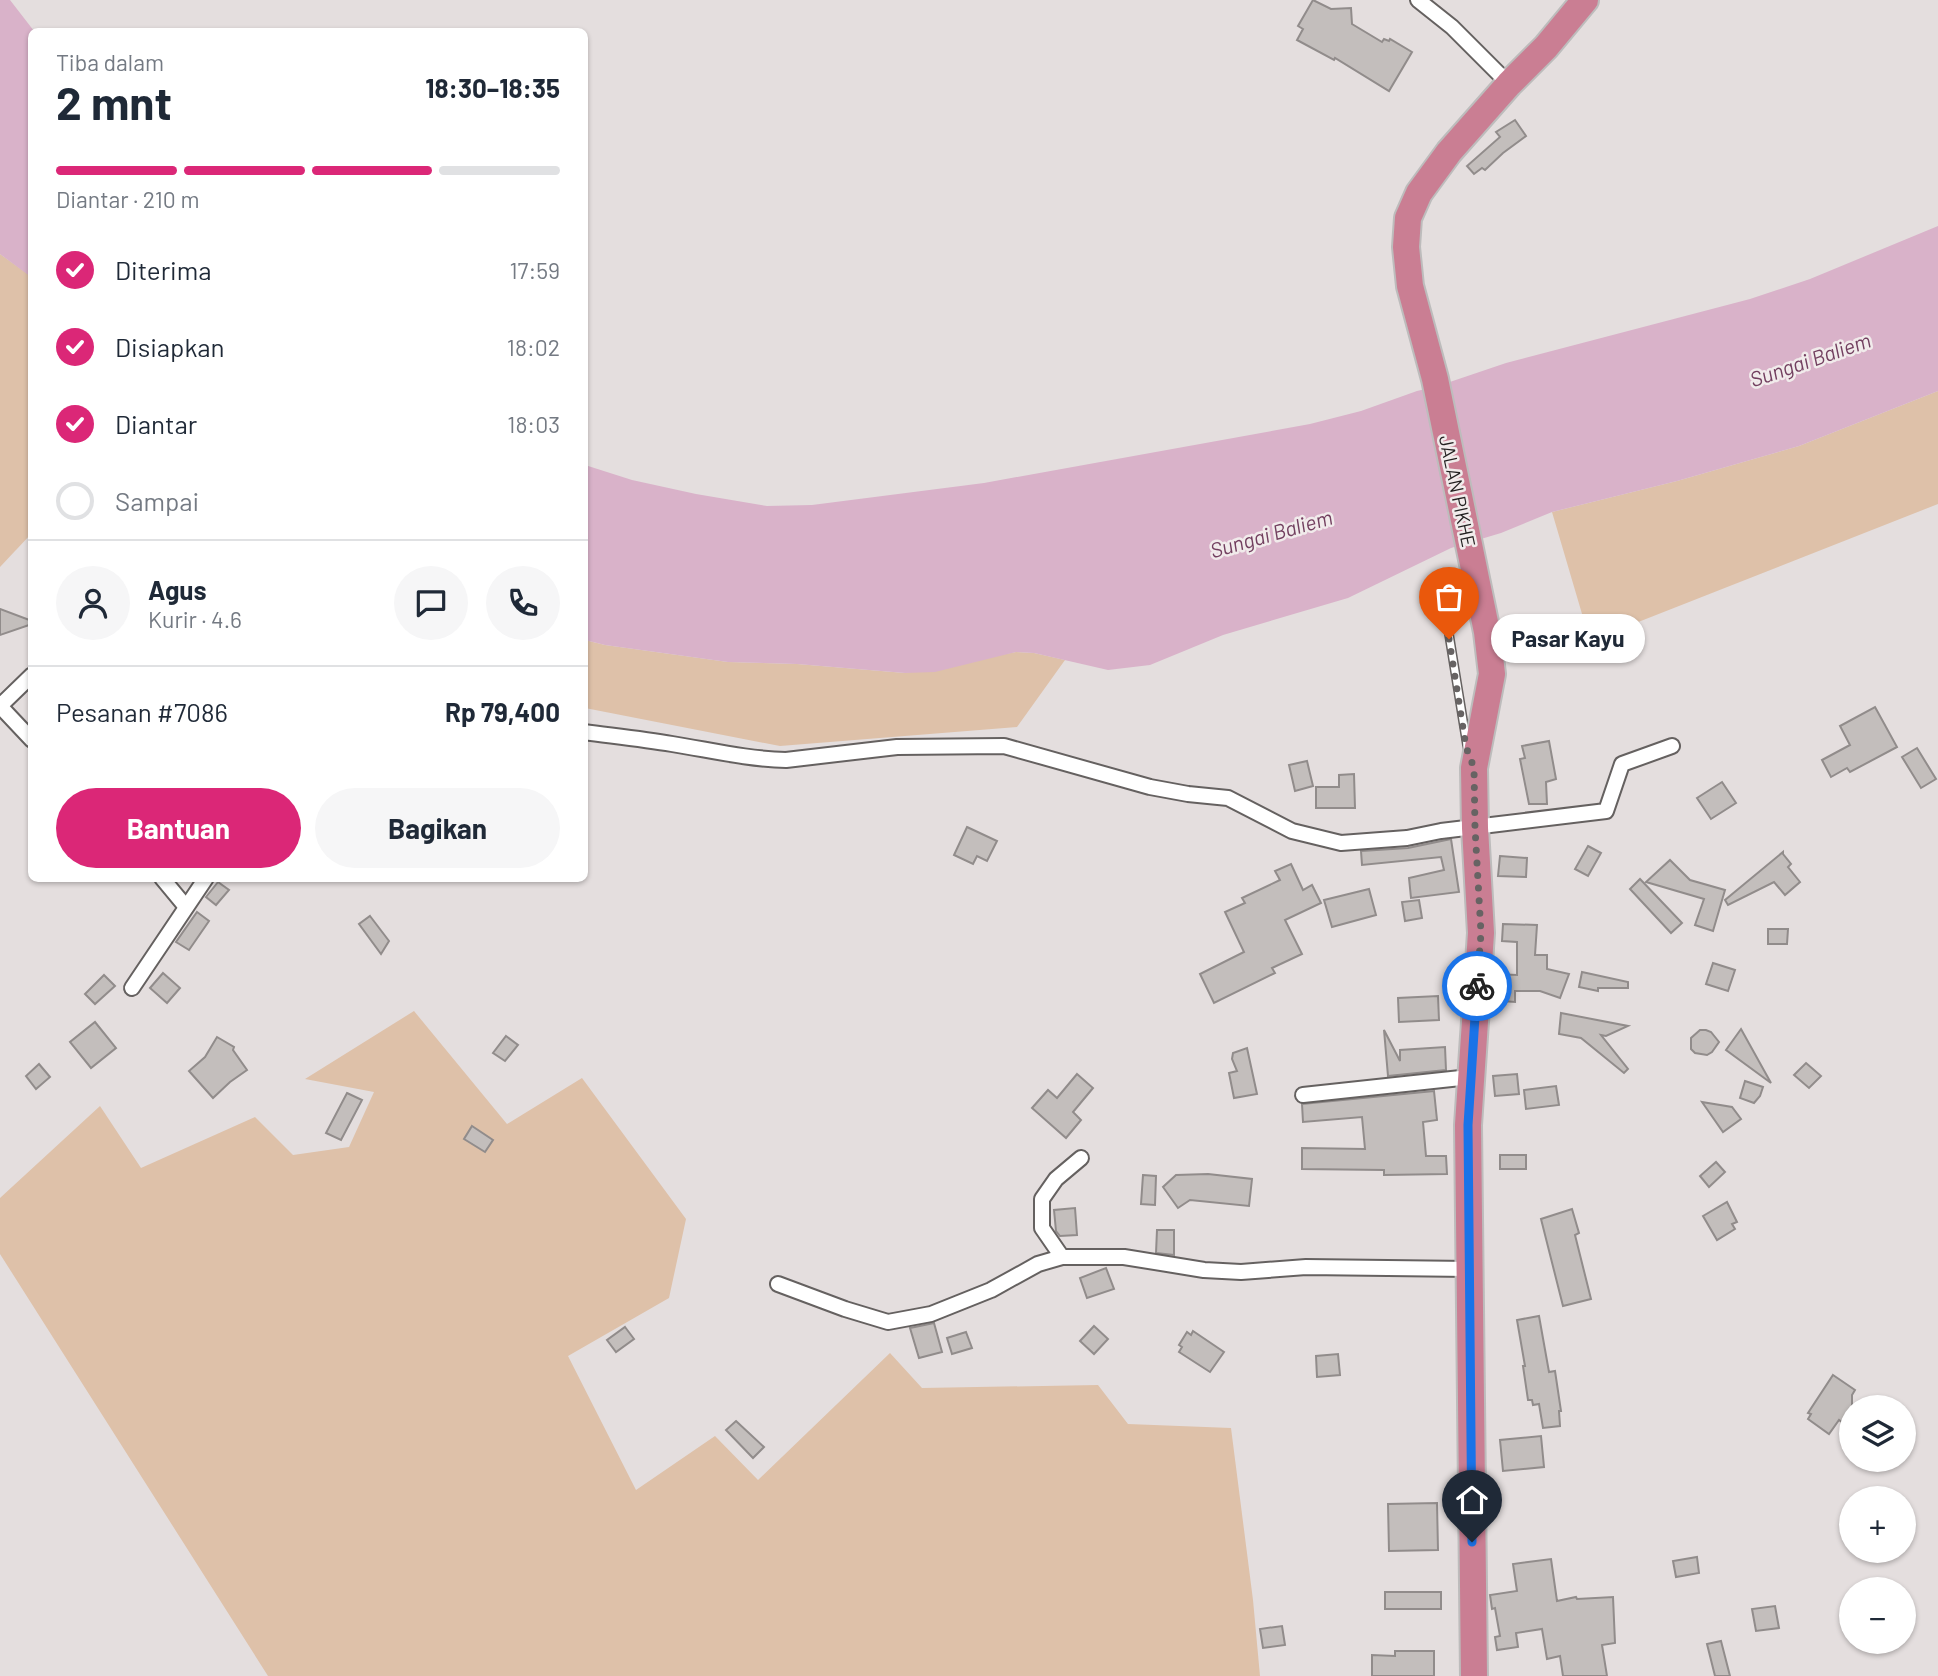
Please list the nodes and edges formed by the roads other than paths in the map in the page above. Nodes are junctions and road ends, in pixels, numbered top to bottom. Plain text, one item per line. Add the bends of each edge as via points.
1 (1418, 0) edge
2 (1585, 0) edge
3 (1509, 84) junction
4 (1441, 585) dead end
5 (28, 679) edge
6 (0, 706) edge
7 (588, 733) edge
8 (28, 736) edge
9 (1672, 746) dead end
10 (1474, 768) junction
11 (1475, 828) junction
12 (165, 882) edge
13 (203, 882) edge
14 (186, 906) junction
15 (132, 988) dead end
16 (1470, 1077) junction
17 (1303, 1095) dead end
18 (1081, 1158) dead end
19 (1062, 1257) junction
20 (1469, 1269) junction
21 (778, 1284) dead end
22 (1474, 1676) edge

1 - 3 street
2 - 3 highway, JALAN PIKHE
3 - 10 highway, JALAN PIKHE via 1419,193 1408,218 1406,247 1410,286 1435,379 1487,632 1492,674
4 - 10 lane via 1466,747
5 - 6 street
6 - 8 street
7 - 11 street via 774,760 897,747 1004,746 1150,786 1228,798 1292,831 1341,843
9 - 11 street via 1622,764 1606,811
10 - 11 highway, JALAN PIKHE
11 - 16 highway, JALAN PIKHE via 1481,933
12 - 14 street
13 - 14 street
14 - 15 street
16 - 17 street
16 - 20 highway, JALAN PIKHE
18 - 19 street via 1042,1199 1042,1228
19 - 20 street via 1124,1257 1241,1272 1306,1267
19 - 21 street via 931,1314 888,1322
20 - 22 highway, JALAN PIKHE

